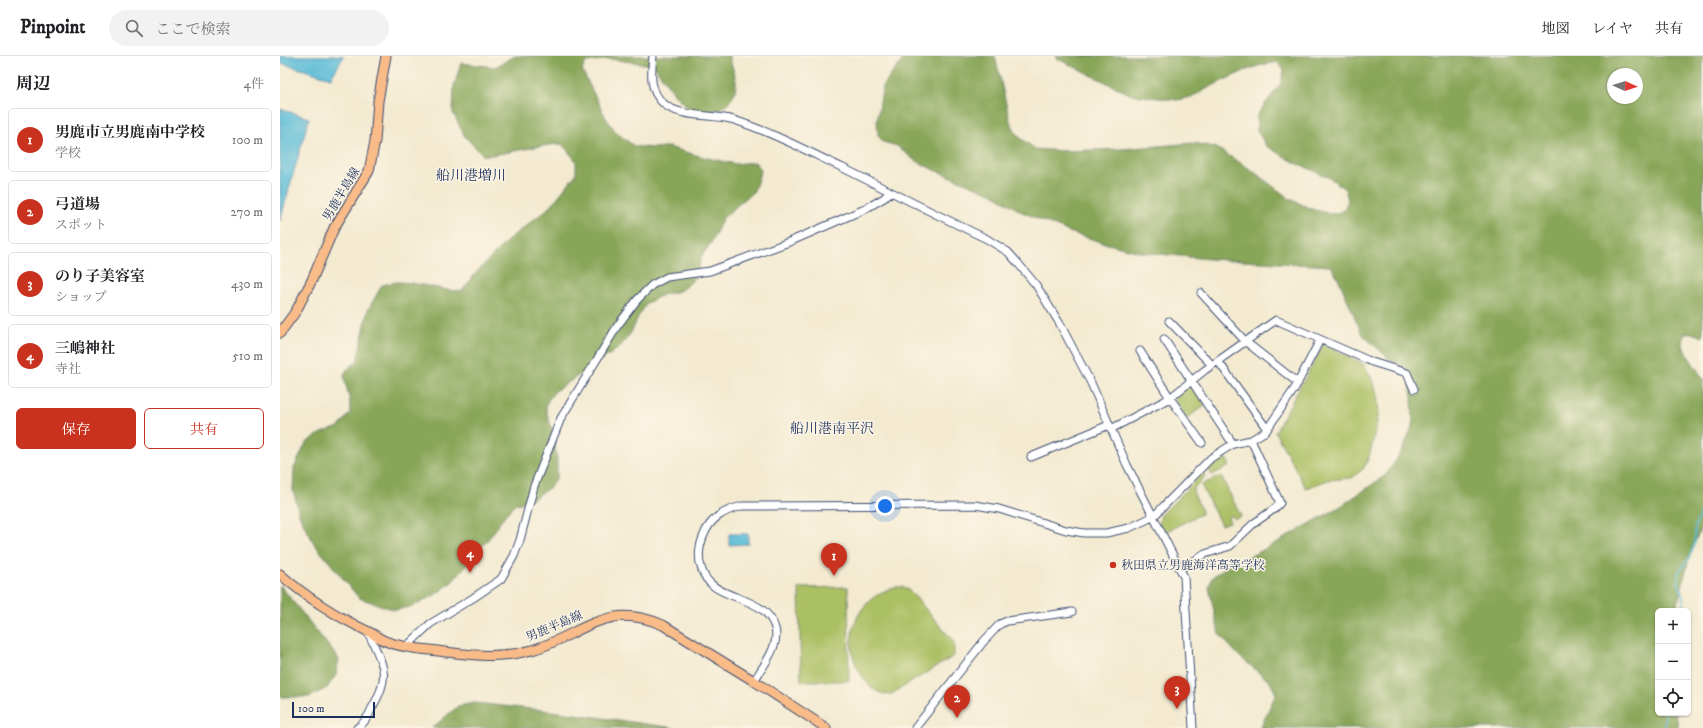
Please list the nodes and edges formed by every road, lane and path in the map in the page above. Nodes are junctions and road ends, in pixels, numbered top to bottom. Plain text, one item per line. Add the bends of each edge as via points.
1 (386, 56) edge
2 (653, 56) edge
3 (890, 192) junction
4 (1202, 293) dead end
5 (1169, 321) dead end
6 (280, 334) edge
7 (1164, 339) dead end
8 (1320, 340) junction
9 (1246, 342) junction
10 (1140, 351) dead end
11 (1215, 363) junction
12 (1192, 380) junction
13 (1298, 383) junction
14 (1414, 389) dead end
15 (1170, 398) junction
16 (1110, 427) junction
17 (1267, 429) junction
18 (1251, 440) junction
19 (1202, 443) dead end
20 (1233, 444) junction
21 (1031, 457) dead end
22 (1154, 516) junction
23 (1180, 569) junction
24 (280, 574) edge
25 (1072, 612) dead end
26 (368, 632) junction
27 (406, 648) junction
28 (754, 681) junction
29 (358, 728) edge
30 (826, 728) edge
31 (915, 728) edge
32 (1193, 728) edge

1 - 6 main road, 男鹿半島線 via 369,171 334,228 312,280 296,311
2 - 3 street via 653,89 664,104 672,109 683,113 735,120
3 - 16 street via 1008,252 1036,284 1070,340
3 - 27 street via 864,209 789,242 710,271 667,277 652,284 618,326 561,418 534,486 520,540 501,579 430,624
4 - 9 street
5 - 11 street
7 - 12 street
8 - 9 street via 1276,320
8 - 13 street
8 - 14 street via 1372,362 1407,373
9 - 11 street
9 - 13 street
10 - 15 street
11 - 12 street
11 - 17 street
12 - 15 street
12 - 20 street
13 - 17 street
15 - 16 street
15 - 19 street
16 - 21 street
16 - 22 street
17 - 18 street
18 - 20 street
18 - 23 street via 1280,503 1252,524 1230,546 1205,554
20 - 22 street via 1211,458
22 - 23 street
22 - 28 street via 1129,528 1106,533 1084,533 1066,530 999,509 975,505 742,506 726,511 713,520 705,530 700,542 700,562 710,584 761,607 768,614 775,629 775,644
23 - 32 street via 1184,577 1188,617
24 - 26 main road, 男鹿半島線 via 332,612
25 - 31 street via 1007,620 1000,624
26 - 27 main road, 男鹿半島線 via 386,642
26 - 29 street via 385,671 383,688 367,718
27 - 28 main road, 男鹿半島線 via 504,656 532,650 602,620 632,616 647,618 663,625
28 - 30 main road, 男鹿半島線

